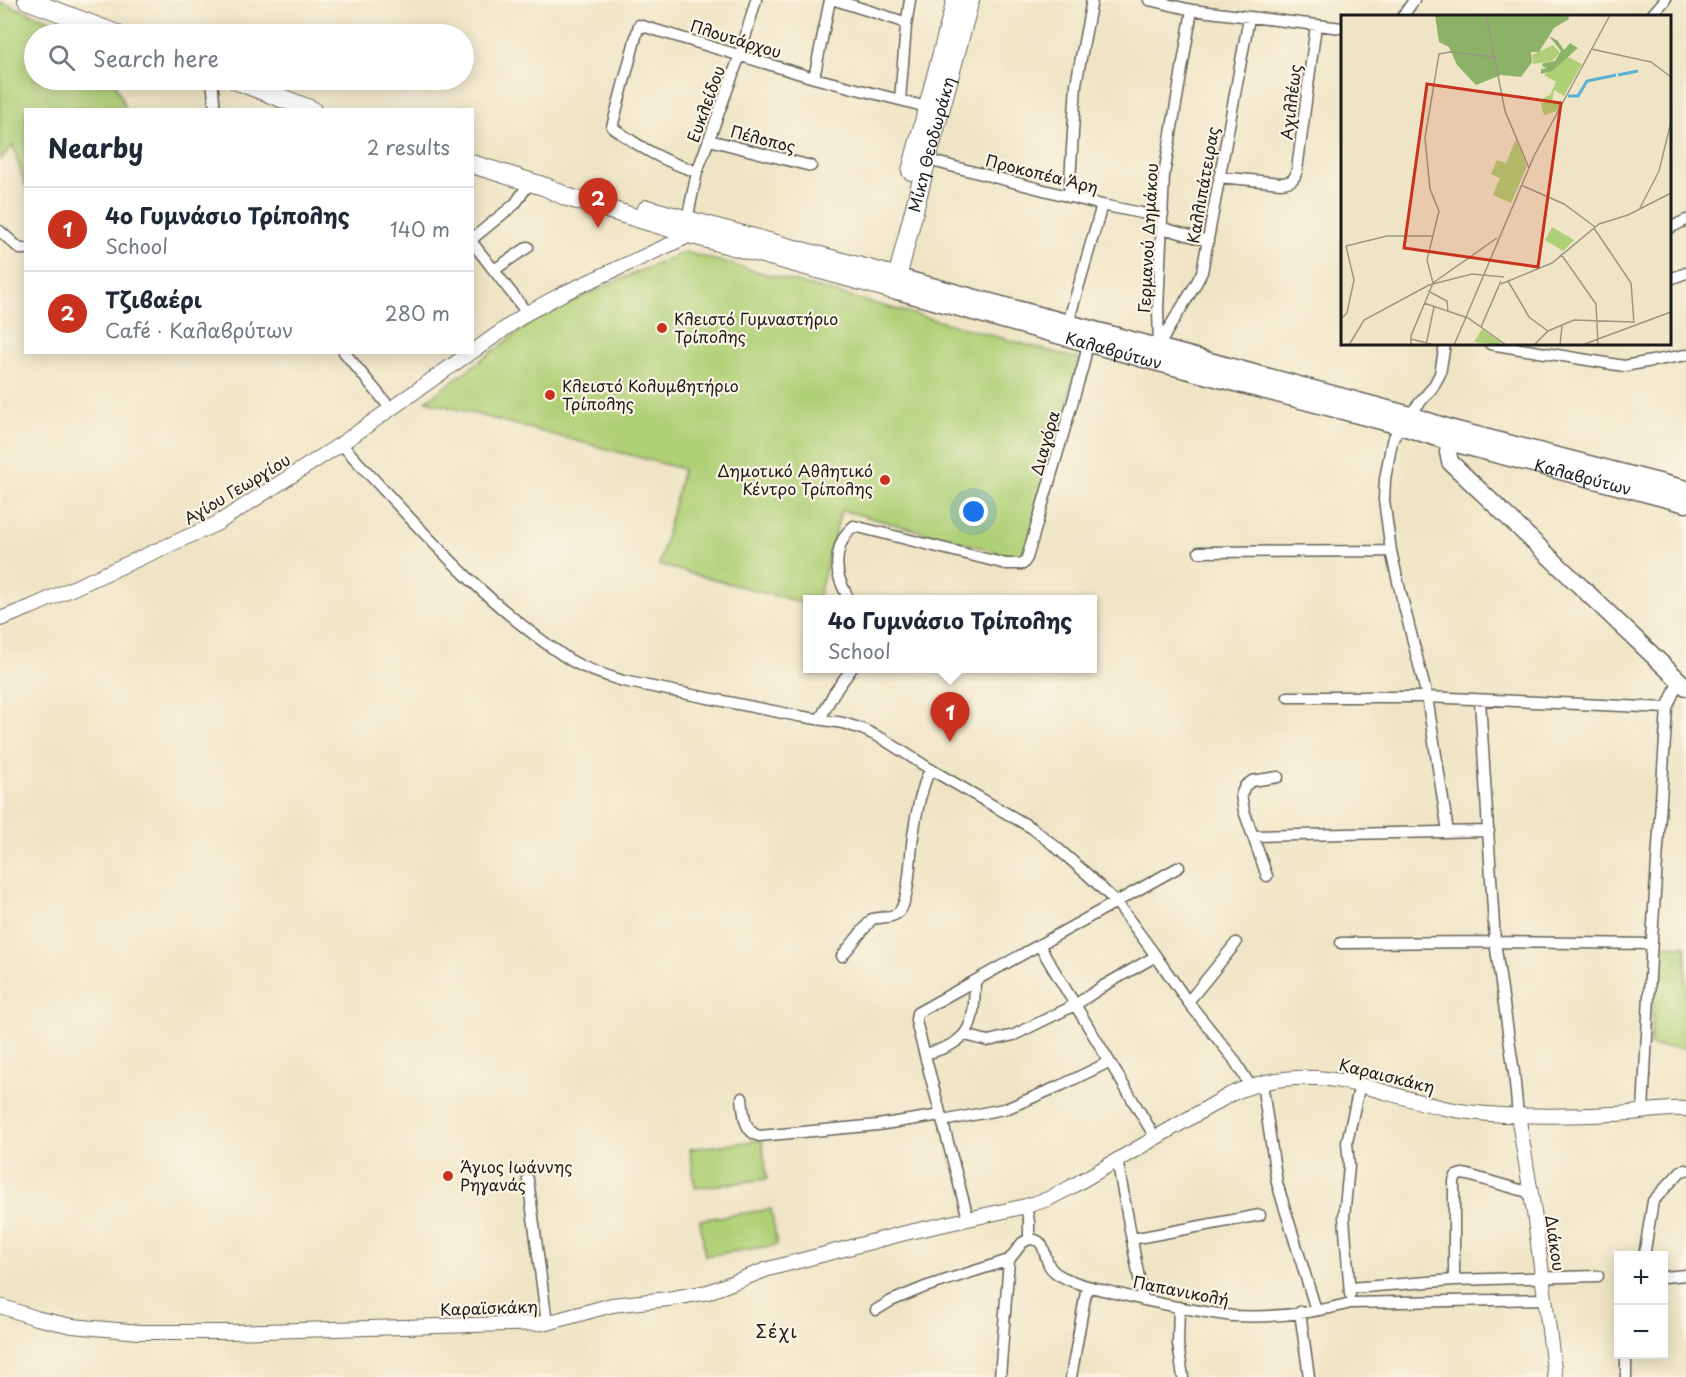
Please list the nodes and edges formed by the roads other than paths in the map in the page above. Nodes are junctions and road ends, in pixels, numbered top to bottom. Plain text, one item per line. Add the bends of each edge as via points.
1 (27, 0) edge
2 (756, 0) edge
3 (832, 0) edge
4 (910, 0) edge
5 (956, 0) edge
6 (970, 0) edge
7 (1092, 0) edge
8 (1414, 0) edge
9 (1665, 0) edge
10 (1153, 1) edge
11 (1192, 10) junction
12 (1404, 15) edge
13 (1652, 15) edge
14 (1249, 18) junction
15 (91, 24) edge
16 (1316, 25) junction
17 (906, 26) junction
18 (1341, 28) edge
19 (740, 55) junction
20 (813, 78) junction
21 (213, 90) edge
22 (261, 90) edge
23 (900, 100) junction
24 (927, 107) junction
25 (215, 108) edge
26 (307, 108) edge
27 (709, 140) junction
28 (921, 158) junction
29 (474, 166) edge
30 (811, 166) dead end
31 (697, 172) junction
32 (1219, 177) junction
33 (538, 184) junction
34 (1069, 197) junction
35 (1102, 205) junction
36 (1163, 214) junction
37 (1686, 220) edge
38 (693, 226) junction
39 (1163, 228) junction
40 (1671, 228) edge
41 (0, 231) edge
42 (474, 239) edge
43 (1208, 241) junction
44 (474, 244) edge
45 (528, 247) dead end
46 (24, 249) edge
47 (494, 270) junction
48 (1686, 273) edge
49 (1671, 279) edge
50 (890, 281) junction
51 (527, 313) junction
52 (1068, 323) junction
53 (1090, 336) junction
54 (1445, 345) edge
55 (1502, 345) edge
56 (1538, 348) edge
57 (474, 351) edge
58 (346, 354) edge
59 (469, 354) edge
60 (1157, 355) junction
61 (1686, 355) edge
62 (391, 410) junction
63 (1405, 420) junction
64 (1451, 435) junction
65 (341, 444) junction
66 (1686, 489) edge
67 (1686, 504) edge
68 (1391, 551) junction
69 (1199, 552) dead end
70 (847, 595) edge
71 (0, 619) edge
72 (849, 673) edge
73 (1682, 683) edge
74 (1288, 697) dead end
75 (1427, 697) junction
76 (1480, 700) junction
77 (1667, 708) junction
78 (820, 719) junction
79 (930, 769) junction
80 (1278, 777) dead end
81 (1489, 831) junction
82 (1448, 832) junction
83 (1253, 836) junction
84 (1179, 867) dead end
85 (1267, 876) dead end
86 (1117, 903) junction
87 (1495, 942) junction
88 (1236, 943) dead end
89 (1341, 943) dead end
90 (1652, 944) junction
91 (1039, 945) junction
92 (842, 956) dead end
93 (1156, 956) junction
94 (975, 981) junction
95 (1188, 1002) junction
96 (1075, 1005) junction
97 (965, 1035) junction
98 (925, 1054) junction
99 (1109, 1062) junction
100 (1360, 1084) junction
101 (1257, 1085) junction
102 (742, 1098) dead end
103 (1686, 1109) edge
104 (1643, 1111) junction
105 (1518, 1115) junction
106 (942, 1118) junction
107 (1155, 1137) junction
108 (1118, 1159) junction
109 (1686, 1170) edge
110 (528, 1179) dead end
111 (1531, 1193) junction
112 (1026, 1206) junction
113 (1260, 1215) dead end
114 (968, 1218) junction
115 (1029, 1239) junction
116 (1132, 1239) junction
117 (1645, 1251) edge
118 (1009, 1260) junction
119 (1686, 1275) edge
120 (1598, 1276) dead end
121 (1668, 1277) edge
122 (1543, 1278) junction
123 (1454, 1280) junction
124 (1087, 1286) junction
125 (1350, 1288) junction
126 (1546, 1299) junction
127 (1143, 1300) junction
128 (1351, 1303) junction
129 (0, 1306) edge
130 (1179, 1307) junction
131 (876, 1310) dead end
132 (1316, 1311) junction
133 (1300, 1312) junction
134 (547, 1323) junction
135 (1626, 1359) edge
136 (1000, 1377) edge
137 (1071, 1377) edge
138 (1183, 1377) edge
139 (1309, 1377) edge
140 (1555, 1377) edge
141 (1626, 1377) edge

1 - 15 main road
2 - 19 street, Ευκλείδου
3 - 17 street via 901,21
3 - 20 street
4 - 17 street
5 - 24 main road, Μίκη Θεοδωράκη
6 - 28 main road, Μίκη Θεοδωράκη
7 - 34 street via 1076,84
8 - 12 street
9 - 13 street
10 - 11 street
11 - 14 street
11 - 36 street, Γερμανού Δημάκου via 1166,165
14 - 16 street
14 - 32 street, Καλλιπάτειρας
16 - 18 street
16 - 32 street, Αχιλλέως via 1295,176 1281,183
17 - 23 street
19 - 20 street, Πλουτάρχου
19 - 27 street, Ευκλείδου
19 - 31 street, Πλουτάρχου via 639,25 612,127 649,152
20 - 23 street, Πλουτάρχου
21 - 25 street
22 - 26 main road
23 - 24 street, Πλουτάρχου
24 - 28 main road, Μίκη Θεοδωράκη
27 - 30 street, Πέλοπος
27 - 31 street, Ευκλείδου
28 - 34 street, Προκοπέα Άρη
28 - 50 main road, Μίκη Θεοδωράκη
29 - 33 main road, Καλαβρύτων
31 - 38 street, Ευκλείδου
32 - 43 street, Καλλιπάτειρας
33 - 38 main road, Καλαβρύτων via 567,197
33 - 42 street
34 - 35 street, Προκοπέα Άρη
35 - 36 street, Προκοπέα Άρη
35 - 52 street
36 - 39 street, Γερμανού Δημάκου
37 - 40 street
38 - 50 main road, Καλαβρύτων
38 - 51 street, Αγίου Γεωργίου
39 - 43 street
39 - 60 street, Γερμανού Δημάκου
41 - 46 street
43 - 60 street, Καλλιπάτειρας via 1202,272 1172,321
44 - 47 street
45 - 47 street
47 - 51 street
48 - 49 street
50 - 52 main road, Καλαβρύτων
50 - 53 main road, Καλαβρύτων
51 - 57 street, Αγίου Γεωργίου
52 - 53 main road, Καλαβρύτων
53 - 60 main road, Καλαβρύτων
53 - 70 street, Διαγόρα via 1023,564 1006,564 854,526 843,539 837,564
54 - 63 street via 1440,374
55 - 56 street
56 - 61 street via 1624,366
58 - 62 street
59 - 62 street, Αγίου Γεωργίου
60 - 63 main road, Καλαβρύτων
62 - 65 street, Αγίου Γεωργίου
63 - 64 main road, Καλαβρύτων
63 - 68 street via 1392,441 1384,489
64 - 66 main road, Καλαβρύτων
64 - 67 main road, Καλαβρύτων
64 - 73 main road via 1450,462
65 - 71 street, Αγίου Γεωργίου via 210,527
65 - 78 street via 463,573 564,656 623,681
68 - 69 street
68 - 75 street
72 - 78 street
73 - 77 street
74 - 75 street
75 - 76 street
75 - 82 street
76 - 77 street
76 - 81 street
77 - 90 street
78 - 79 street via 862,729
79 - 86 street via 1032,828
79 - 92 street via 919,801 901,909 895,915 872,919
80 - 83 street via 1252,781 1243,789 1242,801
81 - 82 street
81 - 87 street
82 - 83 street
83 - 85 street
84 - 86 street
86 - 91 street
86 - 93 street
87 - 89 street
87 - 90 street
87 - 105 street
88 - 95 street
90 - 104 street
91 - 94 street
91 - 96 street
93 - 95 street
93 - 96 street
94 - 97 street via 971,1022
94 - 98 street via 917,1014
95 - 101 street
96 - 97 street via 1014,1035 988,1041
96 - 99 street
97 - 98 street via 951,1045
98 - 106 street
99 - 106 street via 1008,1108
99 - 107 street
100 - 101 street, Καραισκάκη via 1312,1077
100 - 105 street, Καραισκάκη via 1447,1109
100 - 125 street via 1347,1142 1344,1217
101 - 107 street, Καραισκάκη via 1231,1094
101 - 132 street via 1277,1183
102 - 106 street via 746,1125 759,1136
103 - 104 street, Καραισκάκη
104 - 105 street, Καραισκάκη
105 - 111 street, Διάκου
106 - 114 street
107 - 108 street, Καραισκάκη
108 - 112 street, Καραισκάκη via 1061,1193
108 - 116 street
109 - 117 street via 1653,1201
110 - 134 street
111 - 122 street, Διάκου
111 - 123 street via 1468,1175 1456,1176
112 - 114 street, Καραισκάκη
112 - 115 street
113 - 116 street
114 - 134 street, Καραϊσκάκη via 768,1269 708,1292 612,1305
115 - 118 street
115 - 124 street, Παπανικολή via 1041,1243 1054,1272
116 - 127 street
118 - 131 street via 925,1287
118 - 136 street
119 - 121 street
120 - 122 street
122 - 123 street
122 - 126 street, Διάκου
123 - 125 street
124 - 127 street, Παπανικολή
124 - 137 street
125 - 128 street
126 - 128 street, Παπανικολή
126 - 140 street, Διάκου
127 - 130 street, Παπανικολή
128 - 132 street, Παπανικολή
129 - 134 street, Καραϊσκάκη via 72,1326 140,1332
130 - 133 street, Παπανικολή via 1246,1317
130 - 138 street via 1178,1344
132 - 133 street, Παπανικολή
133 - 139 street
135 - 141 street

